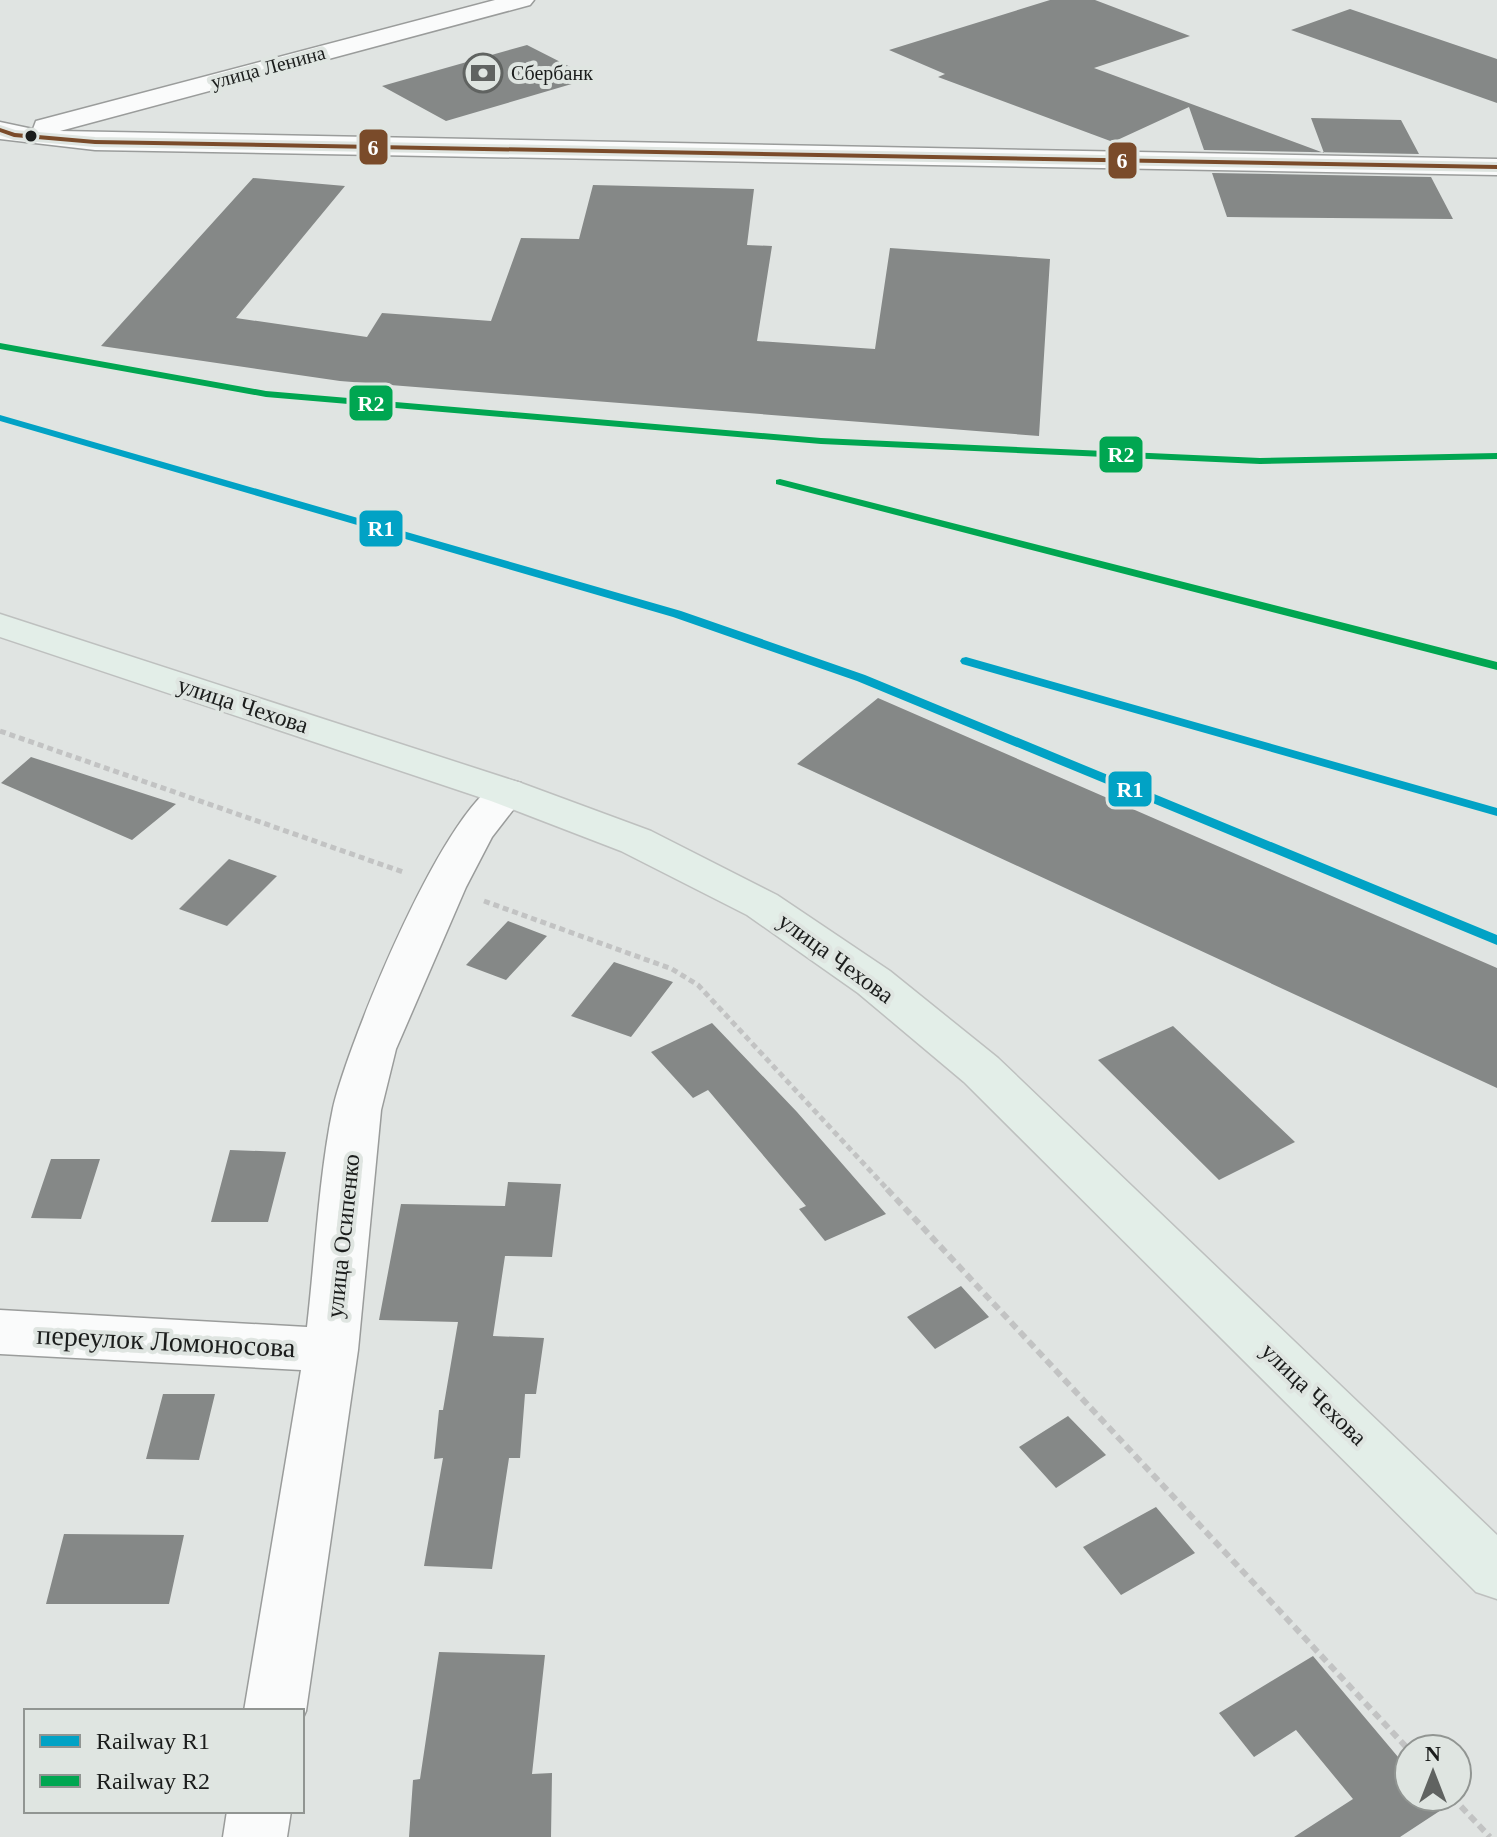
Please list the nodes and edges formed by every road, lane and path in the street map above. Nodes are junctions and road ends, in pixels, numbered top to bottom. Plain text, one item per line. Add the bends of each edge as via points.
1 (522, 0) edge
2 (7, 132) edge
3 (1497, 167) edge
4 (0, 625) edge
5 (0, 731) edge
6 (506, 792) junction
7 (444, 887) junction
8 (0, 1332) edge
9 (331, 1350) junction
10 (1497, 1573) edge
11 (275, 1709) edge
12 (1393, 1733) edge
13 (259, 1813) edge
14 (1467, 1813) edge
15 (255, 1837) edge
16 (1490, 1837) edge

1 - 2 street, улица Ленина
2 - 3 street via 95,142
4 - 6 main road, улица Чехова
5 - 7 path
6 - 7 street, улица Осипенко via 474,832
6 - 10 main road, улица Чехова via 636,841 762,905 874,982 981,1070
7 - 9 street, улица Осипенко via 373,1049 357,1110
7 - 12 path via 672,969 698,985
8 - 9 street, переулок Ломоносова
9 - 11 street, улица Осипенко
13 - 15 street
14 - 16 path

